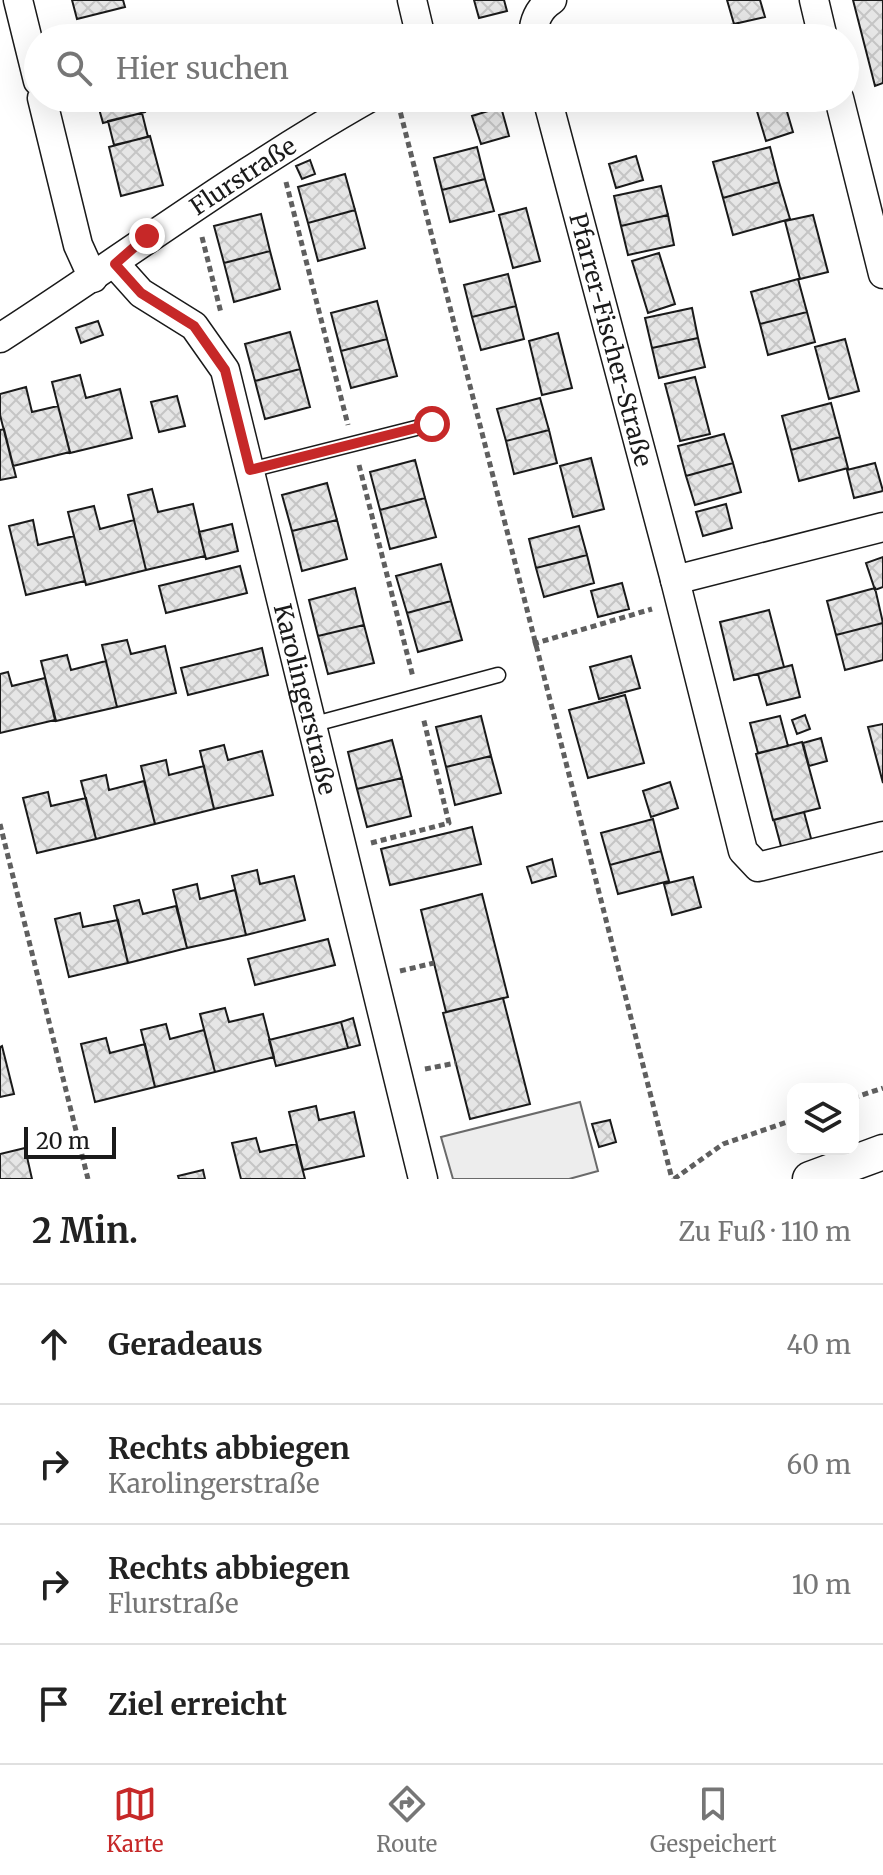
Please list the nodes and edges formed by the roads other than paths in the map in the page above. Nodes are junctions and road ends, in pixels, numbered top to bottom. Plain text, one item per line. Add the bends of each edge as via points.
1 (18, 0) edge
2 (412, 0) edge
3 (552, 0) edge
4 (814, 0) edge
5 (24, 24) edge
6 (418, 24) edge
7 (534, 24) edge
8 (820, 24) edge
9 (45, 112) edge
10 (344, 112) edge
11 (551, 112) edge
12 (842, 112) edge
13 (104, 271) junction
14 (883, 274) edge
15 (0, 338) edge
16 (432, 424) dead end
17 (250, 470) junction
18 (883, 527) edge
19 (677, 590) junction
20 (498, 675) dead end
21 (311, 725) junction
22 (883, 836) edge
23 (883, 1152) edge
24 (414, 1175) edge
25 (810, 1179) edge

1 - 5 street
2 - 6 street
3 - 7 street
4 - 8 street
9 - 13 street, Karolingerstraße via 78,245
10 - 13 street, Flurstraße via 147,236
11 - 19 street, Pfarrer-Fischer-Straße
12 - 14 street
13 - 15 street, Flurstraße
13 - 17 street, Karolingerstraße via 194,326 225,370
16 - 17 lane
17 - 21 street, Karolingerstraße
18 - 19 street
19 - 22 street, Pfarrer-Fischer-Straße via 743,851 758,867
20 - 21 lane
21 - 24 street, Karolingerstraße
23 - 25 street

